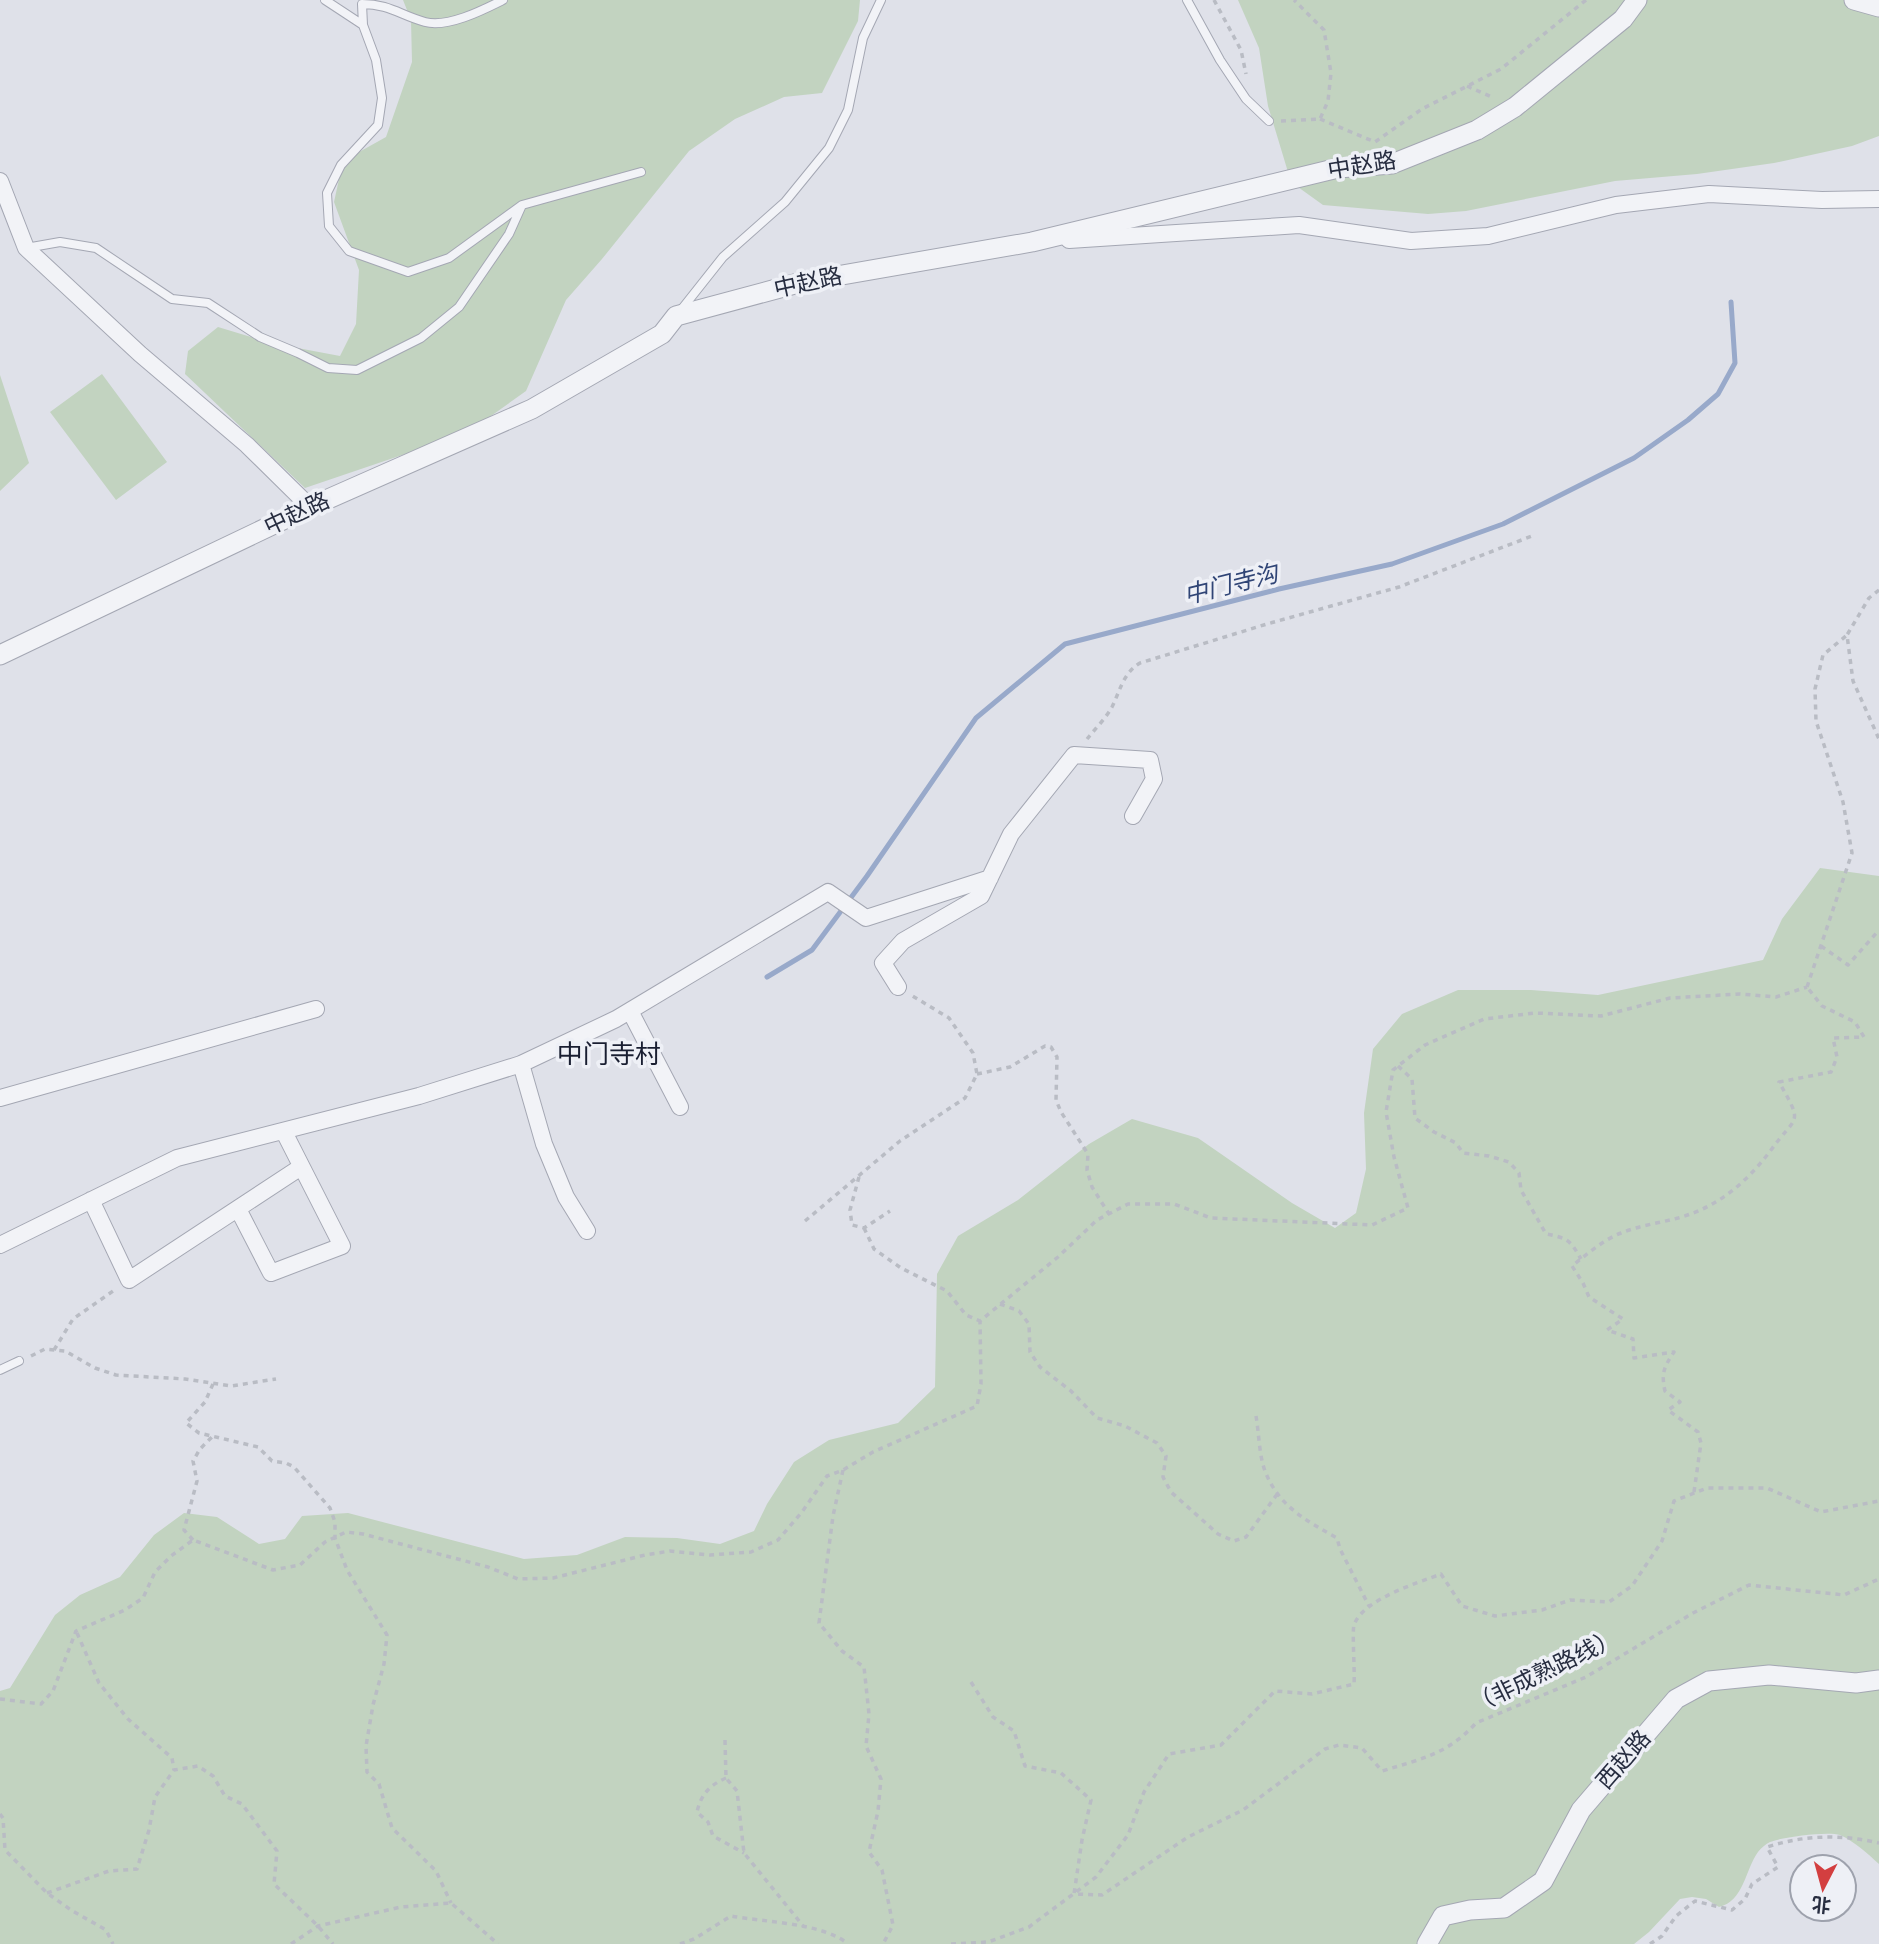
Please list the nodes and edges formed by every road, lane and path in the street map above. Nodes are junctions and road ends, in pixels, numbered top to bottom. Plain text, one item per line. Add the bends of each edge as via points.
1 (324, 0) edge
2 (503, 0) edge
3 (881, 0) edge
4 (1187, 0) edge
5 (1214, 0) edge
6 (1294, 0) edge
7 (1586, 0) edge
8 (1637, 0) edge
9 (1854, 0) edge
10 (1879, 7) edge
11 (363, 25) junction
12 (1467, 86) junction
13 (1246, 99) junction
14 (1515, 107) junction
15 (1320, 119) junction
16 (1269, 121) joint
17 (641, 172) dead end
18 (0, 181) edge
19 (1879, 199) edge
20 (522, 205) junction
21 (1032, 242) junction
22 (26, 248) junction
23 (676, 316) junction
24 (310, 507) junction
25 (1532, 536) dead end
26 (1879, 590) edge
27 (1847, 635) junction
28 (0, 655) edge
29 (1879, 739) edge
30 (1074, 754) junction
31 (1133, 816) dead end
32 (990, 878) junction
33 (1879, 930) edge
34 (1821, 946) junction
35 (898, 987) joint
36 (1807, 987) junction
37 (316, 1009) dead end
38 (630, 1011) junction
39 (521, 1065) junction
40 (1398, 1066) junction
41 (977, 1074) junction
42 (0, 1098) edge
43 (680, 1107) dead end
44 (284, 1132) junction
45 (302, 1167) junction
46 (860, 1175) junction
47 (91, 1200) junction
48 (237, 1209) junction
49 (890, 1211) dead end
50 (1109, 1214) junction
51 (805, 1221) dead end
52 (864, 1228) junction
53 (587, 1231) dead end
54 (0, 1245) edge
55 (1581, 1259) junction
56 (129, 1280) junction
57 (1000, 1304) junction
58 (980, 1321) junction
59 (54, 1350) junction
60 (19, 1361) joint
61 (0, 1370) edge
62 (276, 1379) dead end
63 (213, 1384) junction
64 (1256, 1416) dead end
65 (213, 1436) junction
66 (843, 1470) junction
67 (1278, 1493) junction
68 (1694, 1493) junction
69 (1879, 1500) edge
70 (335, 1538) junction
71 (193, 1540) junction
72 (1879, 1579) edge
73 (1369, 1606) junction
74 (76, 1631) junction
75 (1879, 1680) edge
76 (971, 1682) dead end
77 (0, 1699) edge
78 (725, 1740) dead end
79 (174, 1770) junction
80 (726, 1778) junction
81 (0, 1814) edge
82 (1879, 1843) edge
83 (744, 1853) junction
84 (47, 1893) junction
85 (1074, 1894) junction
86 (451, 1903) junction
87 (318, 1926) junction
88 (804, 1927) junction
89 (113, 1944) edge
90 (291, 1944) edge
91 (333, 1944) edge
92 (498, 1944) edge
93 (680, 1944) edge
94 (848, 1944) edge
95 (883, 1944) edge
96 (951, 1944) edge
97 (1427, 1944) edge
98 (1650, 1944) edge

1 - 11 lane
2 - 11 lane via 470,17 428,23 381,4 362,4
3 - 23 lane via 863,38 848,110 829,148 785,202 723,257
4 - 13 lane
5 - 13 path via 1241,50
6 - 15 path via 1324,30 1331,73 1328,101
7 - 12 path via 1501,69
8 - 14 street, 中赵路 via 1623,19
9 - 10 street
11 - 20 lane via 376,60 382,98 378,125 341,165 327,193 329,226 349,251 408,272 449,258
12 - 14 path
12 - 15 path via 1422,109 1375,142
13 - 16 lane
14 - 21 street, 中赵路 via 1477,130 1392,164 1338,168
15 - 16 path
17 - 20 lane
18 - 22 street
19 - 21 street via 1709,194 1616,205 1488,236 1411,241 1299,225
20 - 22 lane via 509,234 459,307 422,338 357,370 328,368 260,337 208,303 172,299 96,248 60,242
21 - 23 street, 中赵路 via 802,282
22 - 24 street
23 - 24 street, 中赵路 via 662,334 532,409
24 - 28 street, 中赵路
25 - 30 path via 1399,587 1140,663 1124,679 1111,709
26 - 27 path
27 - 29 path via 1853,681
27 - 34 path via 1823,654 1815,689 1816,721 1843,802 1852,853
30 - 31 street via 1150,760 1154,779
30 - 32 street via 1011,834
32 - 35 street via 981,896 903,941 883,963
32 - 38 street via 866,918 828,892
33 - 34 path via 1848,965
34 - 36 path
35 - 41 path via 949,1018 973,1053
36 - 40 path via 1776,997 1670,998 1601,1016 1535,1013 1485,1019 1424,1045
36 - 55 path via 1822,1006 1855,1022 1864,1037 1833,1038 1837,1057 1831,1072 1779,1082 1795,1110 1794,1124 1756,1170 1715,1204 1619,1233
37 - 42 street
38 - 39 street
38 - 43 street
39 - 44 street
39 - 53 street via 544,1144 566,1197
40 - 50 path via 1393,1070 1386,1112 1408,1209 1372,1225 1211,1218 1174,1204 1129,1204
40 - 55 path via 1412,1079 1415,1118 1463,1153 1509,1162 1546,1234 1572,1243
41 - 46 path via 965,1098 900,1141
41 - 50 path via 1010,1068 1045,1046 1051,1047 1057,1057 1056,1100 1088,1154 1092,1187
44 - 45 street
44 - 47 street via 177,1158
45 - 48 street
45 - 48 street via 342,1246 271,1273
46 - 51 path
46 - 52 path via 850,1210 852,1225
47 - 54 street
47 - 56 street
48 - 56 street
49 - 52 path
50 - 57 path
52 - 58 path via 874,1249 947,1291 966,1315
55 - 68 path via 1572,1266 1589,1297 1623,1319 1607,1330 1633,1339 1634,1358 1674,1352 1661,1376 1665,1391 1680,1402 1668,1410 1698,1432 1701,1443
56 - 59 path via 73,1319
57 - 58 path
57 - 67 path via 1019,1311 1029,1324 1030,1352 1040,1367 1097,1418 1157,1443 1166,1456 1163,1476 1171,1492 1218,1534 1234,1541 1246,1537
58 - 66 path via 981,1384 976,1406
59 - 60 path via 45,1349
59 - 63 path via 116,1376
60 - 61 lane
62 - 63 path
63 - 65 path via 205,1402 186,1423
64 - 67 path via 1265,1471
65 - 70 path via 258,1447 272,1461 294,1468 330,1508
65 - 71 path via 193,1461 197,1481 184,1530
66 - 70 path via 827,1476 778,1539 751,1552 710,1555 670,1551 553,1578 518,1579 363,1534 346,1532
66 - 95 path via 819,1623 842,1651 864,1667 869,1714 866,1746 881,1779 869,1852 882,1870 893,1925
67 - 73 path via 1296,1515 1337,1538
68 - 69 path via 1707,1488 1767,1488 1821,1512
68 - 73 path via 1674,1501 1662,1541 1632,1586 1609,1602 1570,1600 1542,1610 1495,1616 1462,1606 1441,1574
70 - 71 path via 300,1565 273,1570
70 - 86 path via 347,1570 387,1635 366,1746 367,1772 379,1784 392,1828 436,1871
71 - 74 path via 155,1572 142,1598
72 - 85 path, （非成熟路线） via 1844,1595 1749,1585 1586,1676 1476,1723 1437,1754 1382,1771 1362,1748 1339,1745 1325,1749 1243,1810 1188,1837 1102,1895
73 - 85 path via 1354,1625 1354,1684 1312,1694 1275,1691 1221,1745 1169,1754 1144,1792 1128,1835 1096,1877
74 - 77 path via 53,1691 41,1704
74 - 79 path via 99,1684 128,1719 172,1758
75 - 97 street, 西赵路 via 1856,1683 1769,1675 1709,1681 1676,1699 1581,1810 1543,1881 1504,1908 1444,1916
76 - 85 path via 993,1717 1014,1731 1025,1766 1061,1773 1091,1800
78 - 80 path
79 - 84 path via 155,1797 137,1869 109,1871
79 - 87 path via 198,1766 213,1776 225,1796 242,1804 277,1851 274,1884
80 - 83 path via 737,1791
80 - 83 path via 700,1798 697,1812 708,1822 713,1836
81 - 84 path via 5,1850
82 - 98 path via 1809,1836 1767,1847 1778,1867 1752,1884 1738,1906 1732,1910 1695,1901
83 - 88 path
84 - 89 path via 106,1930
85 - 96 path via 1029,1927 988,1942
86 - 87 path via 401,1908
86 - 92 path
87 - 90 path
87 - 91 path
88 - 93 path via 731,1916
88 - 94 path via 838,1935

